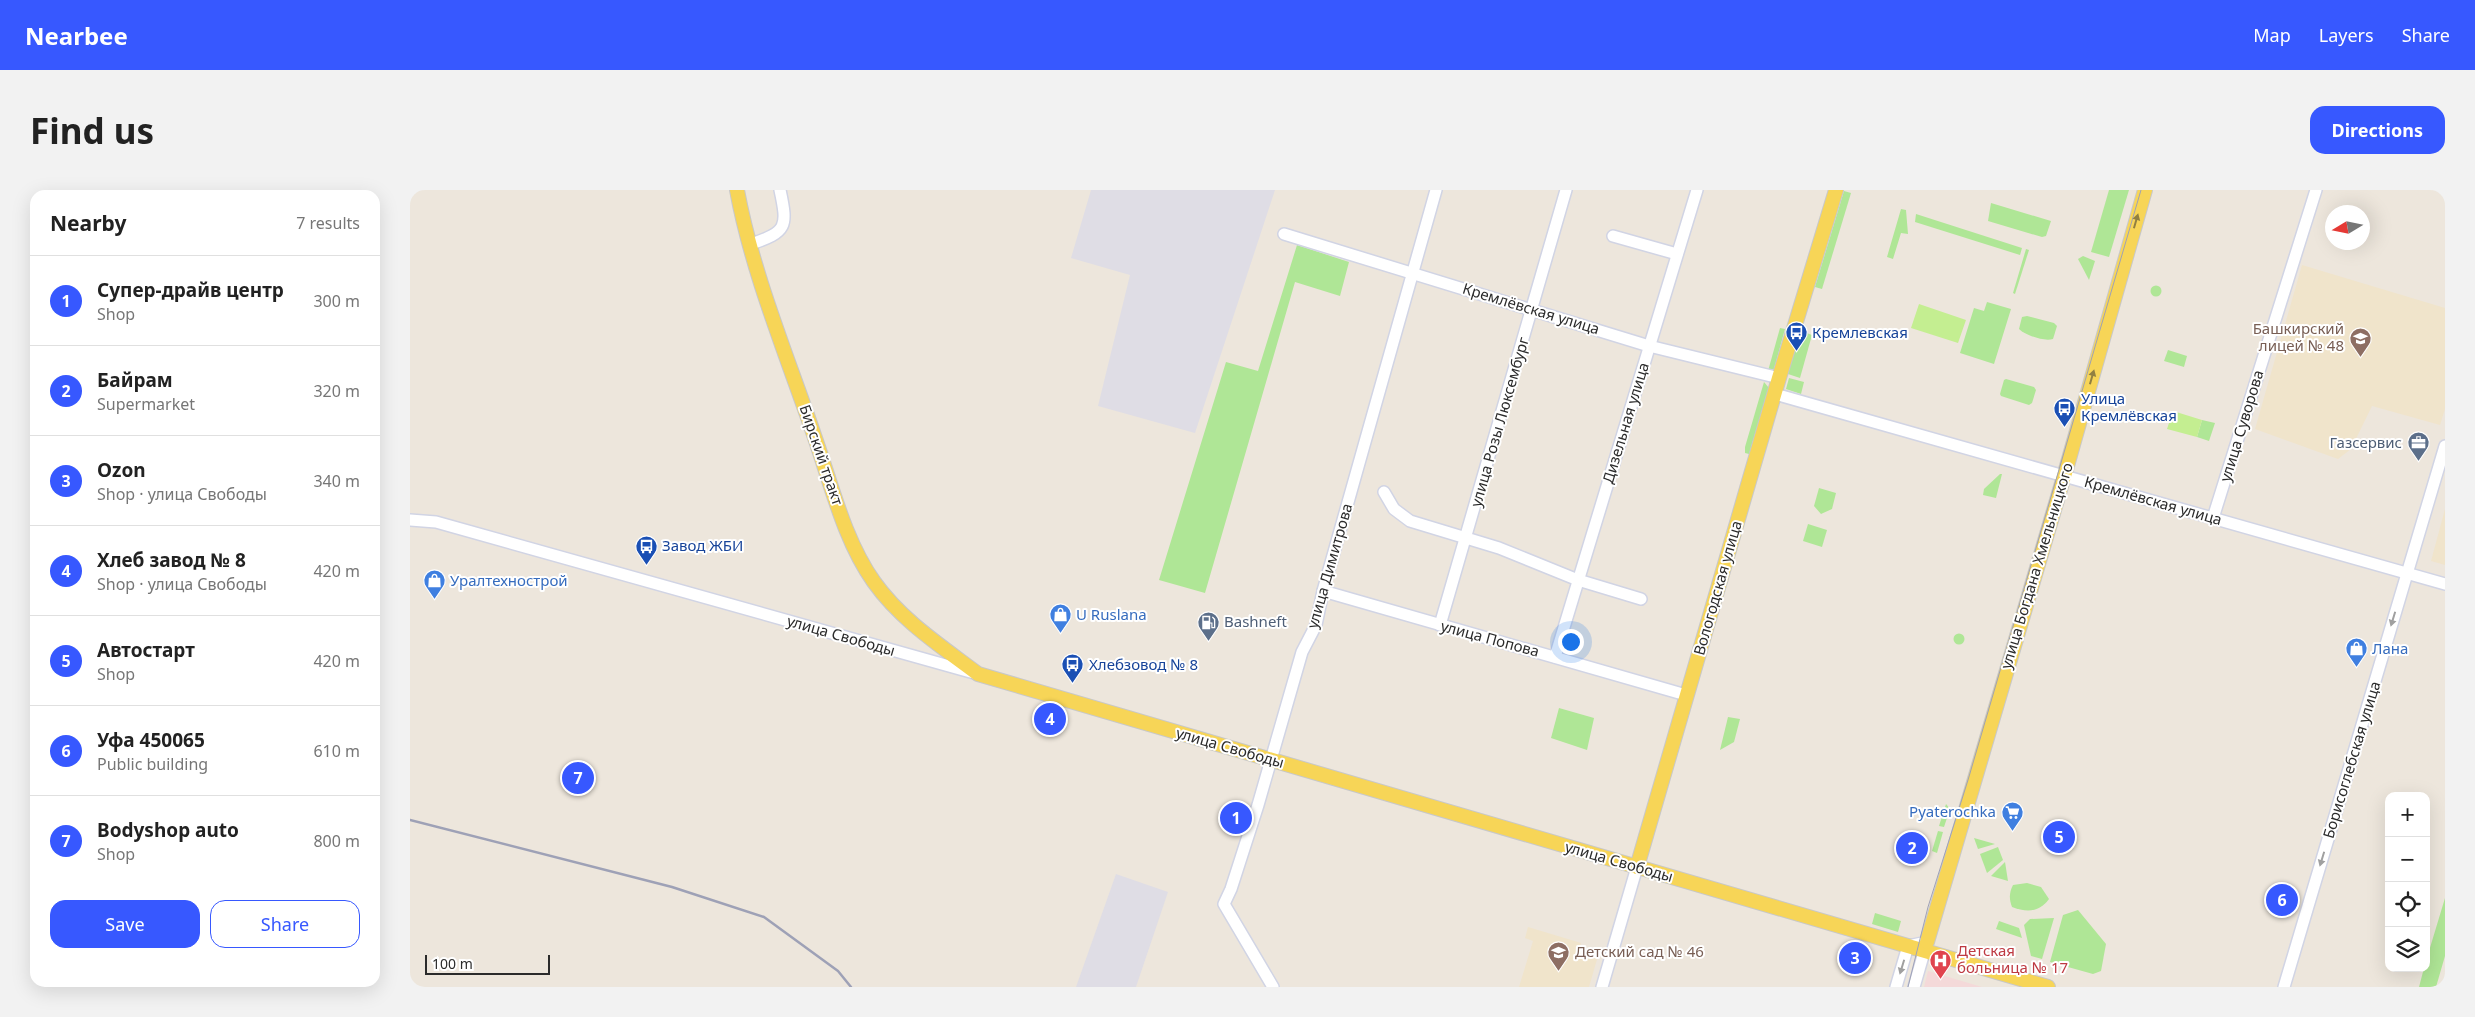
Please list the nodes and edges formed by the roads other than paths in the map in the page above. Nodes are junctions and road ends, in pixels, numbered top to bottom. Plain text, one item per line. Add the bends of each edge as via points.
1 (737, 190) edge
2 (780, 190) edge
3 (1436, 190) edge
4 (1566, 190) edge
5 (1697, 190) edge
6 (1836, 190) edge
7 (2145, 190) edge
8 (2316, 190) edge
9 (1284, 234) dead end
10 (1613, 236) dead end
11 (751, 244) junction
12 (1677, 254) junction
13 (1412, 272) junction
14 (1533, 310) junction
15 (1649, 346) junction
16 (1779, 378) junction
17 (1775, 394) junction
18 (2445, 446) edge
19 (2064, 475) junction
20 (1384, 492) dead end
21 (2213, 518) junction
22 (410, 520) edge
23 (1466, 538) junction
24 (2408, 573) junction
25 (1578, 580) junction
26 (2445, 584) edge
27 (1323, 591) junction
28 (1641, 599) dead end
29 (1440, 625) junction
30 (1555, 656) junction
31 (978, 674) junction
32 (1686, 695) junction
33 (1272, 759) junction
34 (1637, 867) junction
35 (1908, 946) junction
36 (1926, 946) junction
37 (1273, 987) edge
38 (1602, 987) edge
39 (1896, 987) edge
40 (1914, 987) edge
41 (2048, 987) edge
42 (2284, 987) edge

1 - 11 main road, Бирский тракт
2 - 11 street via 784,219 781,230
3 - 13 street, улица Димитрова
4 - 14 street, улица Розы Люксембург
5 - 12 street, Дизельная улица
6 - 16 main road, Вологодская улица
19 -> 7 main road, улица Богдана Хмельницкого
8 - 21 street, улица Суворова
9 - 13 street, Кремлёвская улица
10 - 12 street
11 - 31 main road, Бирский тракт via 776,328 845,523 862,562 895,607
12 - 15 street, Дизельная улица
13 - 14 street, Кремлёвская улица
13 - 27 street, улица Димитрова
14 - 15 street, Кремлёвская улица
14 - 23 street, улица Розы Люксембург
15 - 16 street, Кремлёвская улица
15 - 25 street, Дизельная улица
16 - 17 main road, Вологодская улица
17 - 19 street, Кремлёвская улица
17 - 32 main road, Вологодская улица
18 - 24 street, Борисоглебская улица
19 - 21 street, Кремлёвская улица
19 - 36 main road, улица Богдана Хмельницкого
20 - 23 street via 1394,509 1410,521
21 - 24 street, Кремлёвская улица
22 - 31 street, улица Свободы via 436,522
23 - 25 street
23 - 29 street, улица Розы Люксембург
24 - 26 street, Кремлёвская улица
24 -> 42 street, Борисоглебская улица
25 - 28 street
25 - 30 street, Дизельная улица
27 - 29 street, улица Попова
27 - 33 street, улица Димитрова via 1316,626 1302,652
29 - 30 street, улица Попова
30 - 32 street, улица Попова
31 - 33 main road, улица Свободы
32 - 34 main road, Вологодская улица
33 - 34 main road, улица Свободы
33 - 37 street, улица Димитрова via 1238,870 1224,904
34 - 35 main road, улица Свободы
34 - 38 street, Вологодская улица
35 - 36 main road, улица Свободы
35 -> 39 street
36 - 40 street
36 - 41 main road, улица Свободы

